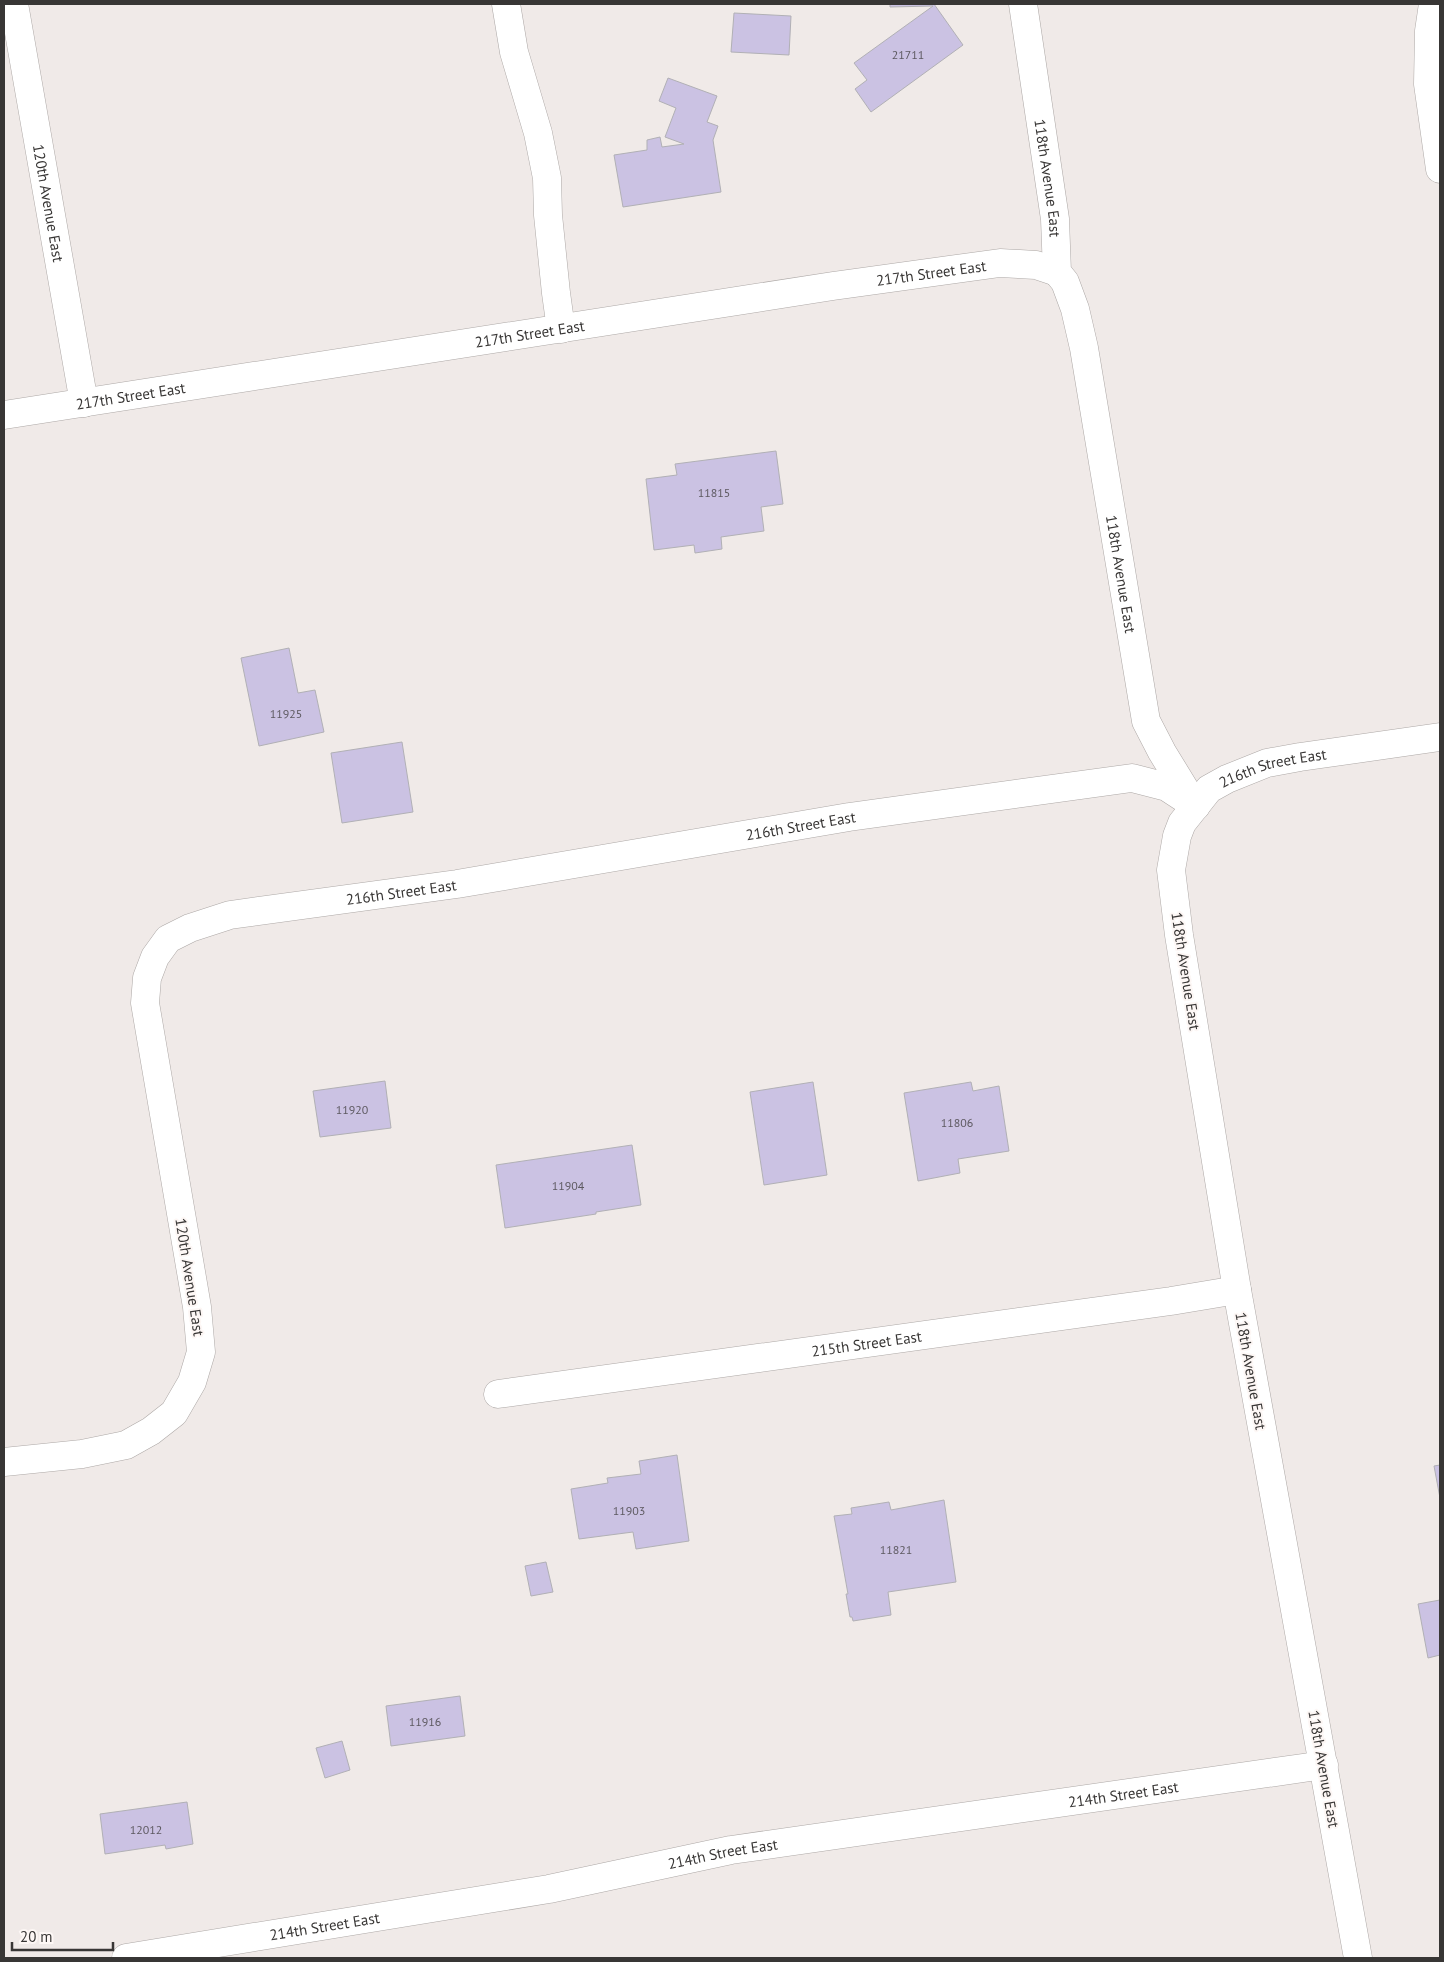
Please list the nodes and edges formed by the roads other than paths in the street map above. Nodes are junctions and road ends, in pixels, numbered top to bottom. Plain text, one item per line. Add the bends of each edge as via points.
1 (14, 4) edge
2 (506, 4) edge
3 (1023, 4) edge
4 (1433, 4) edge
5 (1440, 169) edge
6 (1057, 272) junction
7 (561, 329) junction
8 (84, 402) junction
9 (4, 415) edge
10 (1440, 737) edge
11 (1196, 806) junction
12 (155, 957) joint
13 (1237, 1290) junction
14 (498, 1394) dead end
15 (4, 1462) edge
16 (1324, 1765) junction
17 (126, 1958) edge
18 (1358, 1958) edge

1 - 8 street, 120th Avenue East
2 - 7 street via 514,52 538,133 547,178
3 - 6 street, 118th Avenue East via 1055,219
4 - 5 street via 1428,84
6 - 7 street, 217th Street East via 1036,266 1000,263
6 - 11 street, 118th Avenue East via 1065,282 1075,309 1084,348 1146,720
7 - 8 street, 217th Street East
8 - 9 street, 217th Street East
10 - 11 street, 216th Street East via 1300,756 1267,764 1209,789
11 - 12 street, 216th Street East via 1167,787 1132,778 848,817 457,884 230,915 168,939
11 - 13 street, 118th Avenue East via 1182,823 1171,870
12 - 15 street, 120th Avenue East via 147,978 145,1003 202,1352 192,1382 174,1413 126,1445 82,1454
13 - 14 street, 215th Street East
13 - 16 street, 118th Avenue East
16 - 17 street, 214th Street East via 731,1850 549,1889
16 - 18 street, 118th Avenue East

